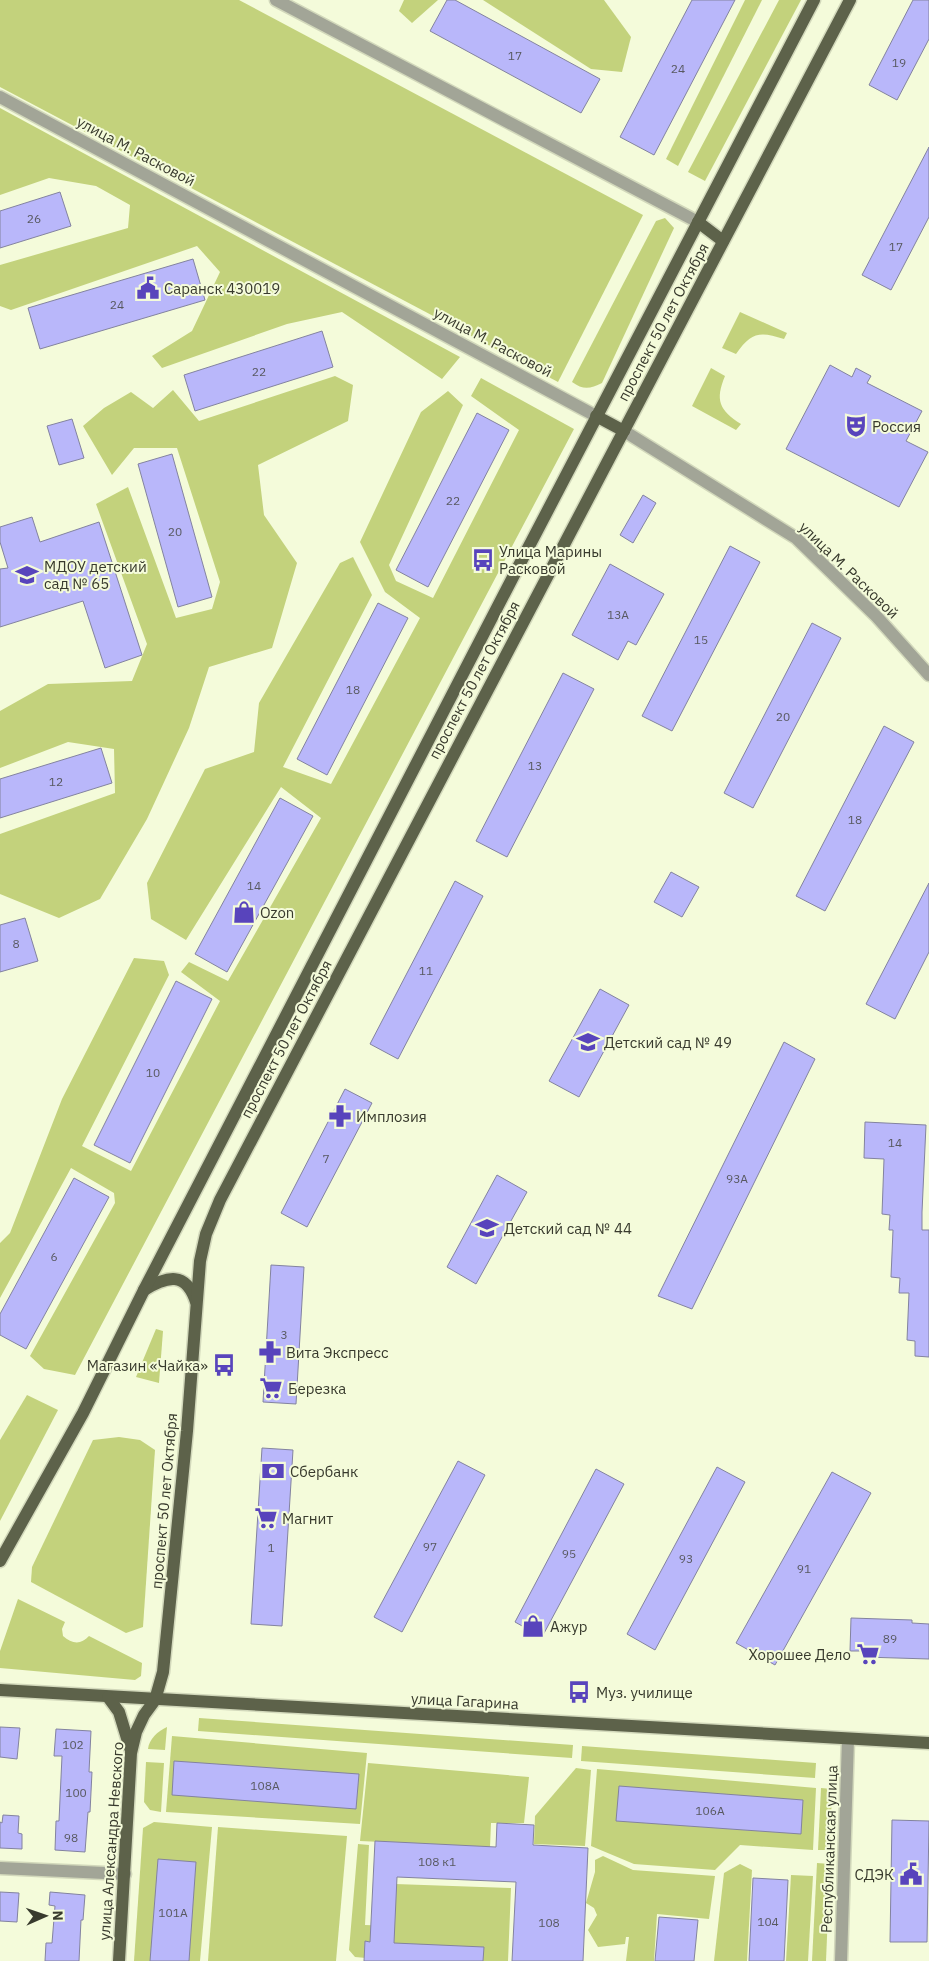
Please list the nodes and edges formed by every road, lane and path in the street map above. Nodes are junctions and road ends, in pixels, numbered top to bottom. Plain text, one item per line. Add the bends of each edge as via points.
1 (276, 0) edge
2 (814, 0) edge
3 (850, 0) edge
4 (0, 97) edge
5 (698, 222) junction
6 (724, 241) junction
7 (596, 416) junction
8 (624, 431) junction
9 (929, 675) edge
10 (144, 1290) junction
11 (197, 1304) junction
12 (0, 1561) edge
13 (0, 1690) edge
14 (108, 1697) junction
15 (155, 1700) junction
16 (848, 1739) junction
17 (929, 1742) edge
18 (131, 1753) junction
19 (0, 1868) edge
20 (125, 1874) junction
21 (119, 1961) edge
22 (841, 1961) edge

1 - 5 street
2 - 5 main road, проспект 50 лет Октября
3 - 6 main road, проспект 50 лет Октября
4 - 7 street, улица М. Расковой
5 - 6 main road
5 - 7 main road, проспект 50 лет Октября
6 - 8 main road, проспект 50 лет Октября
7 - 8 main road, улица М. Расковой
7 - 10 main road, проспект 50 лет Октября
8 - 9 street, улица М. Расковой via 796,538 877,617
8 - 11 main road, проспект 50 лет Октября via 220,1200 206,1234 200,1261
10 - 11 main road via 160,1280 173,1279 192,1289
10 - 12 main road, проспект 50 лет Октября via 83,1413
11 - 15 main road, проспект 50 лет Октября via 168,1641 164,1672
13 - 14 main road, улица Гагарина
14 - 15 main road, улица Гагарина
14 - 18 main road via 119,1712
15 - 16 main road, улица Гагарина
15 - 18 main road, улица Александра Невского via 136,1732
16 - 17 main road, улица Гагарина
16 - 22 street, Республиканская улица
18 - 20 main road, улица Александра Невского
19 - 20 street
20 - 21 main road, улица Александра Невского

